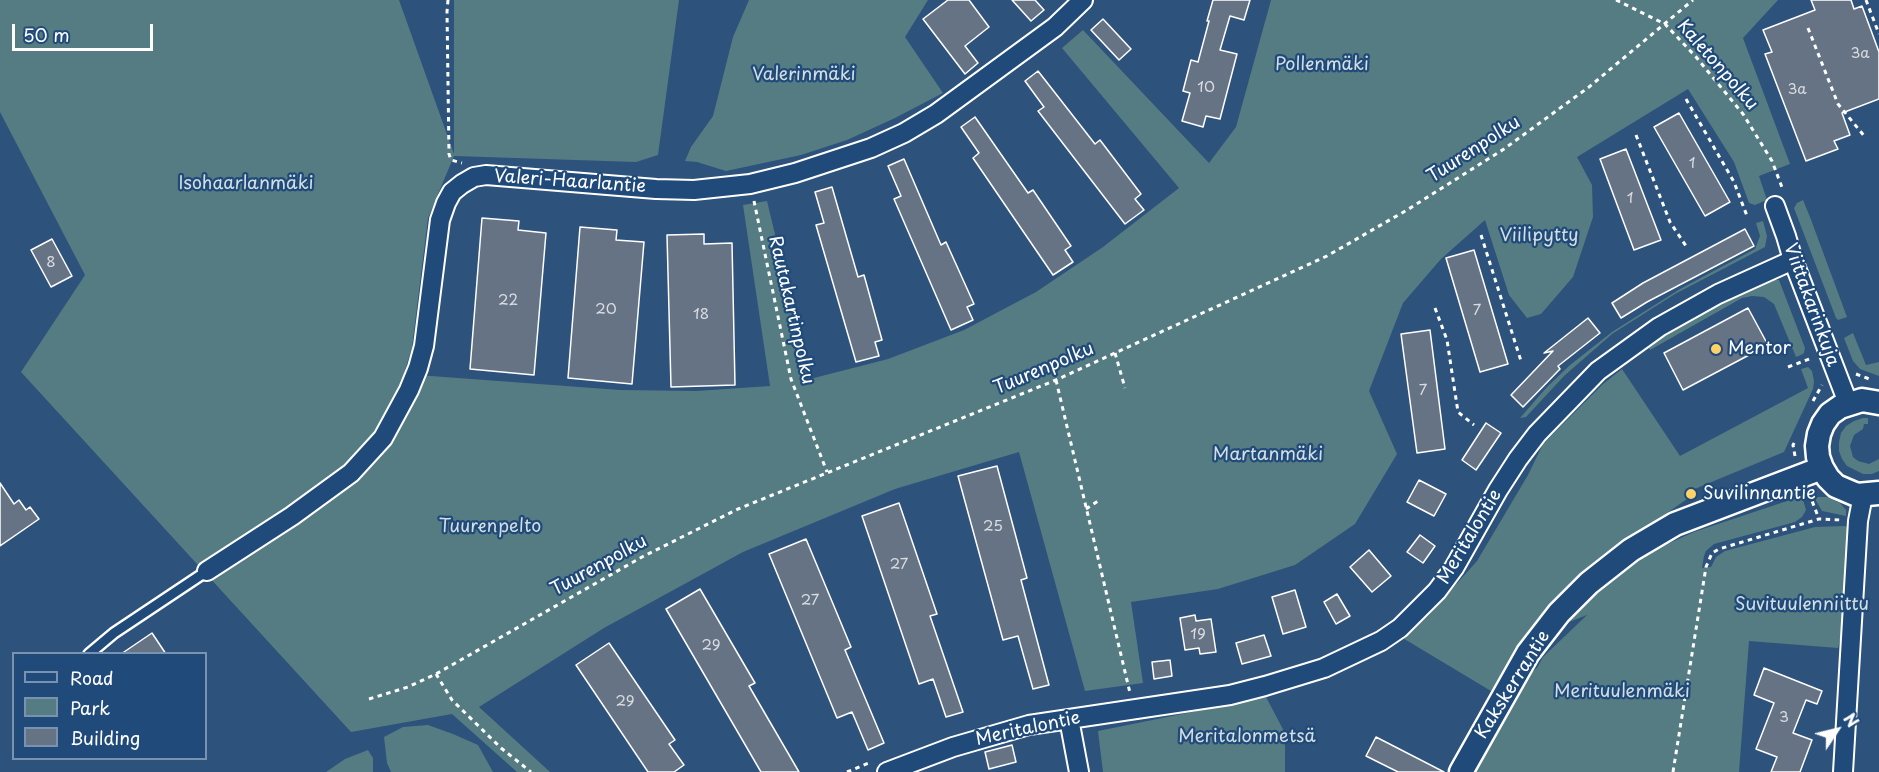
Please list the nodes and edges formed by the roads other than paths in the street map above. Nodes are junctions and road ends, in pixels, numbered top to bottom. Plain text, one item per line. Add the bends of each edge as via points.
1 (1083, 0) edge
2 (1775, 206) dead end
3 (1792, 260) junction
4 (1848, 403) junction
5 (1879, 403) edge
6 (1822, 468) junction
7 (1871, 494) edge
8 (207, 571) joint
9 (91, 652) edge
10 (1069, 719) junction
11 (880, 767) edge
12 (1080, 772) edge
13 (1461, 772) edge
14 (1843, 772) edge

1 - 8 street, Valeri-Haarlantie via 1055,27 936,114 872,148 795,173 750,184 694,190 486,176 462,184 452,192 440,220 418,368 383,438 351,473
2 - 3 street, Viittakarinkuja
3 - 4 street, Viittakarinkuja
3 - 10 street, Meritalontie via 1669,321 1598,371 1518,459 1437,591 1400,628 1380,641 1324,668 1230,695
4 - 5 street
4 - 6 street via 1830,414 1819,434 1817,446
6 - 7 street via 1836,486
6 - 13 street, Kakskerrantie via 1675,524 1630,550 1589,583 1528,653
7 - 14 street via 1858,521
8 - 9 lane
10 - 11 street, Meritalontie via 1029,725
10 - 12 street

